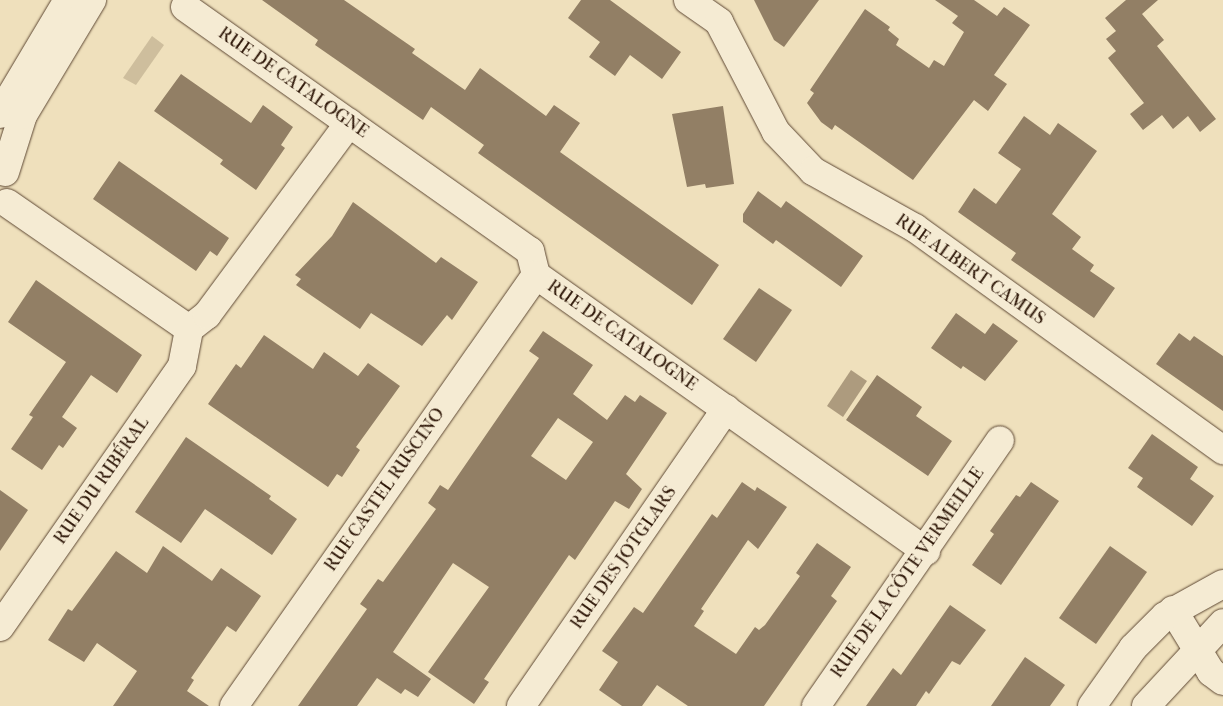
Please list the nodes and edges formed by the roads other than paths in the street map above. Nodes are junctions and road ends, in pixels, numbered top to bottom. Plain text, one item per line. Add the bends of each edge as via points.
1 (68, 0) edge
2 (92, 0) edge
3 (704, 4) edge
4 (185, 7) dead end
5 (0, 114) edge
6 (350, 123) junction
7 (2, 170) edge
8 (3, 207) edge
9 (536, 275) junction
10 (189, 329) junction
11 (726, 410) junction
12 (1000, 440) dead end
13 (1223, 450) edge
14 (926, 551) junction
15 (1223, 584) edge
16 (1173, 610) junction
17 (1223, 623) edge
18 (0, 627) edge
19 (1199, 650) junction
20 (1223, 681) edge
21 (234, 706) edge
22 (521, 706) edge
23 (816, 706) edge
24 (1092, 706) edge
25 (1146, 706) edge

1 - 5 street
2 - 7 street via 23,115
3 - 13 street, RUE ALBERT CAMUS via 719,22 776,132 814,171 915,228
4 - 6 street, RUE DE CATALOGNE
6 - 9 street, RUE DE CATALOGNE via 530,251
6 - 10 street via 207,315
7 - 8 street via 11,187
8 - 10 street
9 - 11 street, RUE DE CATALOGNE
9 - 21 street, RUE CASTEL RUSCINO
10 - 18 street, RUE DU RIBÉRAL via 182,366
11 - 14 street, RUE DE CATALOGNE
11 - 22 street, RUE DES JOTGLARS
12 - 14 street, RUE DE LA CÔTE VERMEILLE
14 - 23 street, RUE DE LA CÔTE VERMEILLE
15 - 16 street
16 - 19 street
16 - 24 street via 1132,648
17 - 19 street
19 - 20 street via 1211,672
19 - 25 street

